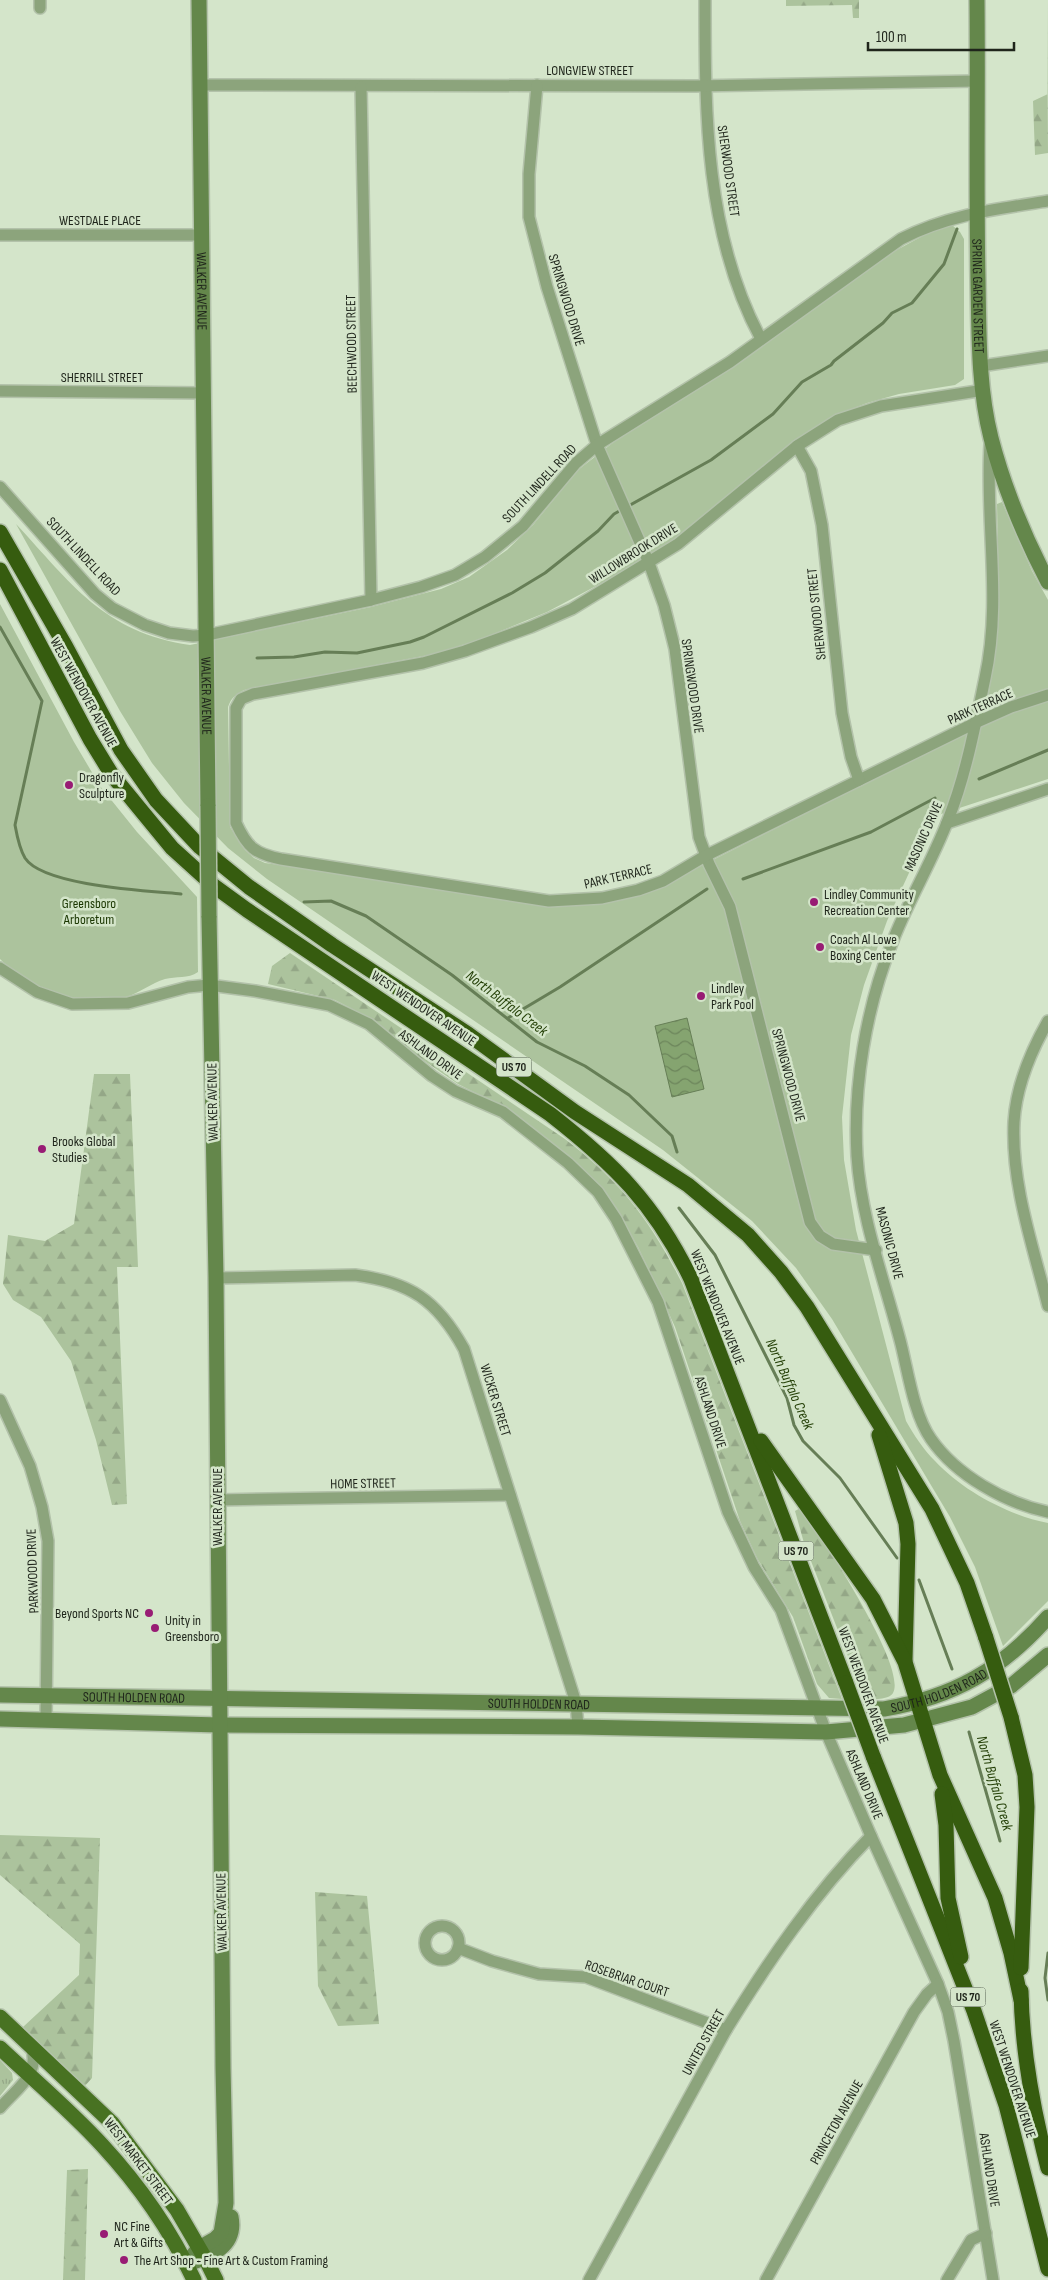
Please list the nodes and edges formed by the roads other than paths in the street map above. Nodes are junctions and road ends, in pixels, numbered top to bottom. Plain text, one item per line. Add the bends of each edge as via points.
1 (199, 0) edge
2 (705, 0) edge
3 (977, 0) edge
4 (978, 82) junction
5 (201, 85) junction
6 (536, 85) junction
7 (705, 86) junction
8 (361, 87) junction
9 (1048, 201) edge
10 (976, 214) junction
11 (201, 234) junction
12 (0, 235) edge
13 (761, 339) junction
14 (1048, 356) edge
15 (981, 366) junction
16 (984, 390) junction
17 (0, 391) edge
18 (204, 393) junction
19 (991, 436) junction
20 (596, 445) junction
21 (798, 446) junction
22 (0, 487) edge
23 (0, 532) edge
24 (649, 562) junction
25 (0, 570) edge
26 (1048, 582) edge
27 (371, 600) junction
28 (207, 635) junction
29 (270, 691) joint
30 (1048, 695) edge
31 (975, 723) junction
32 (859, 780) junction
33 (1048, 789) edge
34 (947, 823) junction
35 (706, 856) junction
36 (0, 968) edge
37 (209, 985) junction
38 (1048, 1020) edge
39 (876, 1250) junction
40 (216, 1278) junction
41 (1048, 1306) edge
42 (0, 1400) edge
43 (872, 1414) junction
44 (746, 1419) junction
45 (510, 1495) junction
46 (217, 1500) junction
47 (1048, 1512) edge
48 (1048, 1617) edge
49 (1048, 1655) edge
50 (905, 1662) junction
51 (0, 1695) edge
52 (46, 1695) junction
53 (218, 1698) junction
54 (576, 1703) junction
55 (918, 1703) junction
56 (816, 1707) junction
57 (0, 1719) edge
58 (46, 1720) junction
59 (923, 1721) junction
60 (219, 1724) junction
61 (578, 1727) junction
62 (826, 1732) junction
63 (940, 1775) junction
64 (870, 1836) junction
65 (458, 1948) dead end
66 (938, 1984) junction
67 (1021, 2000) junction
68 (974, 2011) junction
69 (0, 2017) edge
70 (726, 2030) junction
71 (31, 2046) junction
72 (0, 2048) edge
73 (30, 2076) junction
74 (0, 2108) edge
75 (1048, 2168) edge
76 (986, 2233) junction
77 (202, 2253) junction
78 (186, 2264) junction
79 (1048, 2269) edge
80 (194, 2280) edge
81 (216, 2280) edge
82 (589, 2280) edge
83 (766, 2280) edge
84 (947, 2280) edge
85 (993, 2280) edge

1 - 5 main road, WALKER AVENUE
2 - 7 street, SHERWOOD STREET
3 - 4 main road, SPRING GARDEN STREET
4 - 7 street, LONGVIEW STREET
4 - 10 main road, SPRING GARDEN STREET
5 - 8 street, LONGVIEW STREET
5 - 11 main road, WALKER AVENUE
6 - 7 street, LONGVIEW STREET
6 - 8 street, LONGVIEW STREET
6 - 20 street, SPRINGWOOD DRIVE via 529,217
7 - 13 street, SHERWOOD STREET via 714,196 734,275
8 - 27 street, BEECHWOOD STREET
9 - 10 street, SOUTH LINDELL ROAD
10 - 13 street, SOUTH LINDELL ROAD via 922,228 901,239
10 - 15 main road, SPRING GARDEN STREET
11 - 12 street, WESTDALE PLACE
11 - 18 main road, WALKER AVENUE
13 - 20 street, SOUTH LINDELL ROAD via 715,372
14 - 15 street
15 - 16 main road, SPRING GARDEN STREET
16 - 19 main road, SPRING GARDEN STREET
16 - 21 street, WILLOWBROOK DRIVE via 881,406 838,420
17 - 18 street, SHERRILL STREET
18 - 28 main road, WALKER AVENUE
19 - 26 main road, SPRING GARDEN STREET via 1021,525
19 - 31 street, MASONIC DRIVE via 988,483 994,596 986,674
20 - 24 street, SPRINGWOOD DRIVE
20 - 27 street, SOUTH LINDELL ROAD via 523,526 485,557 455,575
21 - 24 street, WILLOWBROOK DRIVE via 704,524
21 - 32 street, SHERWOOD STREET via 811,471 822,525 842,712 850,757
22 - 28 street, SOUTH LINDELL ROAD via 95,594 112,608 169,633
23 - 43 highway, WEST WENDOVER AVENUE / US 70 via 121,750 176,823 249,887 468,1034 576,1112 688,1185 722,1212 755,1243 807,1307
24 - 29 street, WILLOWBROOK DRIVE via 572,609 465,651 423,663
24 - 35 street, SPRINGWOOD DRIVE via 674,649 699,838
25 - 44 highway, WEST WENDOVER AVENUE / US 70 via 108,768 172,848 214,886 248,910 550,1114 590,1145 636,1190 666,1230 684,1264
27 - 28 street, SOUTH LINDELL ROAD
28 - 37 main road, WALKER AVENUE, bridge
29 - 35 street, PARK TERRACE via 241,699 236,708 236,823 244,840 267,856 549,901 602,898 638,890 663,881
30 - 31 street, PARK TERRACE
31 - 32 street, PARK TERRACE
31 - 34 street, MASONIC DRIVE via 959,790
32 - 35 street, PARK TERRACE
33 - 34 street
34 - 39 street, MASONIC DRIVE via 892,941 876,987 864,1043 857,1155 862,1193
35 - 39 street, SPRINGWOOD DRIVE via 730,907 810,1222 820,1236 833,1244
36 - 37 street, ASHLAND DRIVE via 37,992 72,1004 128,1003 188,987
37 - 40 main road, WALKER AVENUE
37 - 56 street, ASHLAND DRIVE via 329,1005 369,1024 432,1076 455,1091 503,1112 524,1127 598,1192 616,1219 658,1302 728,1512 754,1567 781,1610
38 - 41 street via 1033,1047 1014,1120 1020,1192
39 - 47 street, MASONIC DRIVE via 920,1416 930,1438 973,1479 998,1495
40 - 45 street, WICKER STREET via 355,1275 394,1282 430,1302 454,1330 464,1349
40 - 46 main road, WALKER AVENUE
42 - 52 street, PARKWOOD DRIVE via 30,1466 48,1541
43 - 50 highway via 906,1524
43 - 67 highway, WEST WENDOVER AVENUE / US 70, bridge via 932,1509 967,1583 1011,1717 1025,1776 1027,1807 1020,1945
44 - 50 highway via 873,1598
44 - 68 highway, WEST WENDOVER AVENUE / US 70, bridge via 873,1756
45 - 46 street, HOME STREET
45 - 54 street, WICKER STREET
46 - 53 main road, WALKER AVENUE
48 - 55 main road, SOUTH HOLDEN ROAD via 1029,1639 988,1671
49 - 59 main road, SOUTH HOLDEN ROAD via 990,1699
50 - 55 highway
51 - 52 main road, SOUTH HOLDEN ROAD
52 - 53 main road, SOUTH HOLDEN ROAD
52 - 58 street, PARKWOOD DRIVE
53 - 54 main road, SOUTH HOLDEN ROAD
53 - 60 main road, WALKER AVENUE
54 - 56 main road, SOUTH HOLDEN ROAD
54 - 61 street, WICKER STREET
55 - 56 main road, SOUTH HOLDEN ROAD via 871,1709
55 - 59 highway
56 - 62 street, ASHLAND DRIVE
57 - 58 main road, SOUTH HOLDEN ROAD
58 - 60 main road, SOUTH HOLDEN ROAD
59 - 62 main road, SOUTH HOLDEN ROAD
59 - 63 highway
60 - 61 main road, SOUTH HOLDEN ROAD
60 - 77 main road, WALKER AVENUE via 226,2204 232,2218 230,2238 220,2250
61 - 62 main road, SOUTH HOLDEN ROAD
62 - 64 street, ASHLAND DRIVE
63 - 67 highway via 995,1898
63 - 68 highway via 946,1825 948,1898
64 - 66 street, ASHLAND DRIVE
64 - 70 street, UNITED STREET via 799,1921
65 - 70 street, ROSEBRIAR COURT via 539,1974 586,1977
66 - 76 street, ASHLAND DRIVE via 954,2041
66 - 83 street, PRINCETON AVENUE via 914,2012
67 - 75 highway, WEST WENDOVER AVENUE / US 70 via 1032,2099
68 - 79 highway, WEST WENDOVER AVENUE / US 70 via 1006,2104
69 - 71 main road, WEST MARKET STREET
70 - 82 street, UNITED STREET
71 - 73 street via 34,2065
71 - 77 main road, WEST MARKET STREET via 112,2123 160,2187
72 - 73 main road, WEST MARKET STREET
73 - 74 street
73 - 78 main road, WEST MARKET STREET via 101,2144 131,2178
76 - 84 street via 971,2240
76 - 85 street, ASHLAND DRIVE
77 - 78 main road, WALKER AVENUE
77 - 81 main road, WEST MARKET STREET
78 - 80 main road, WEST MARKET STREET

